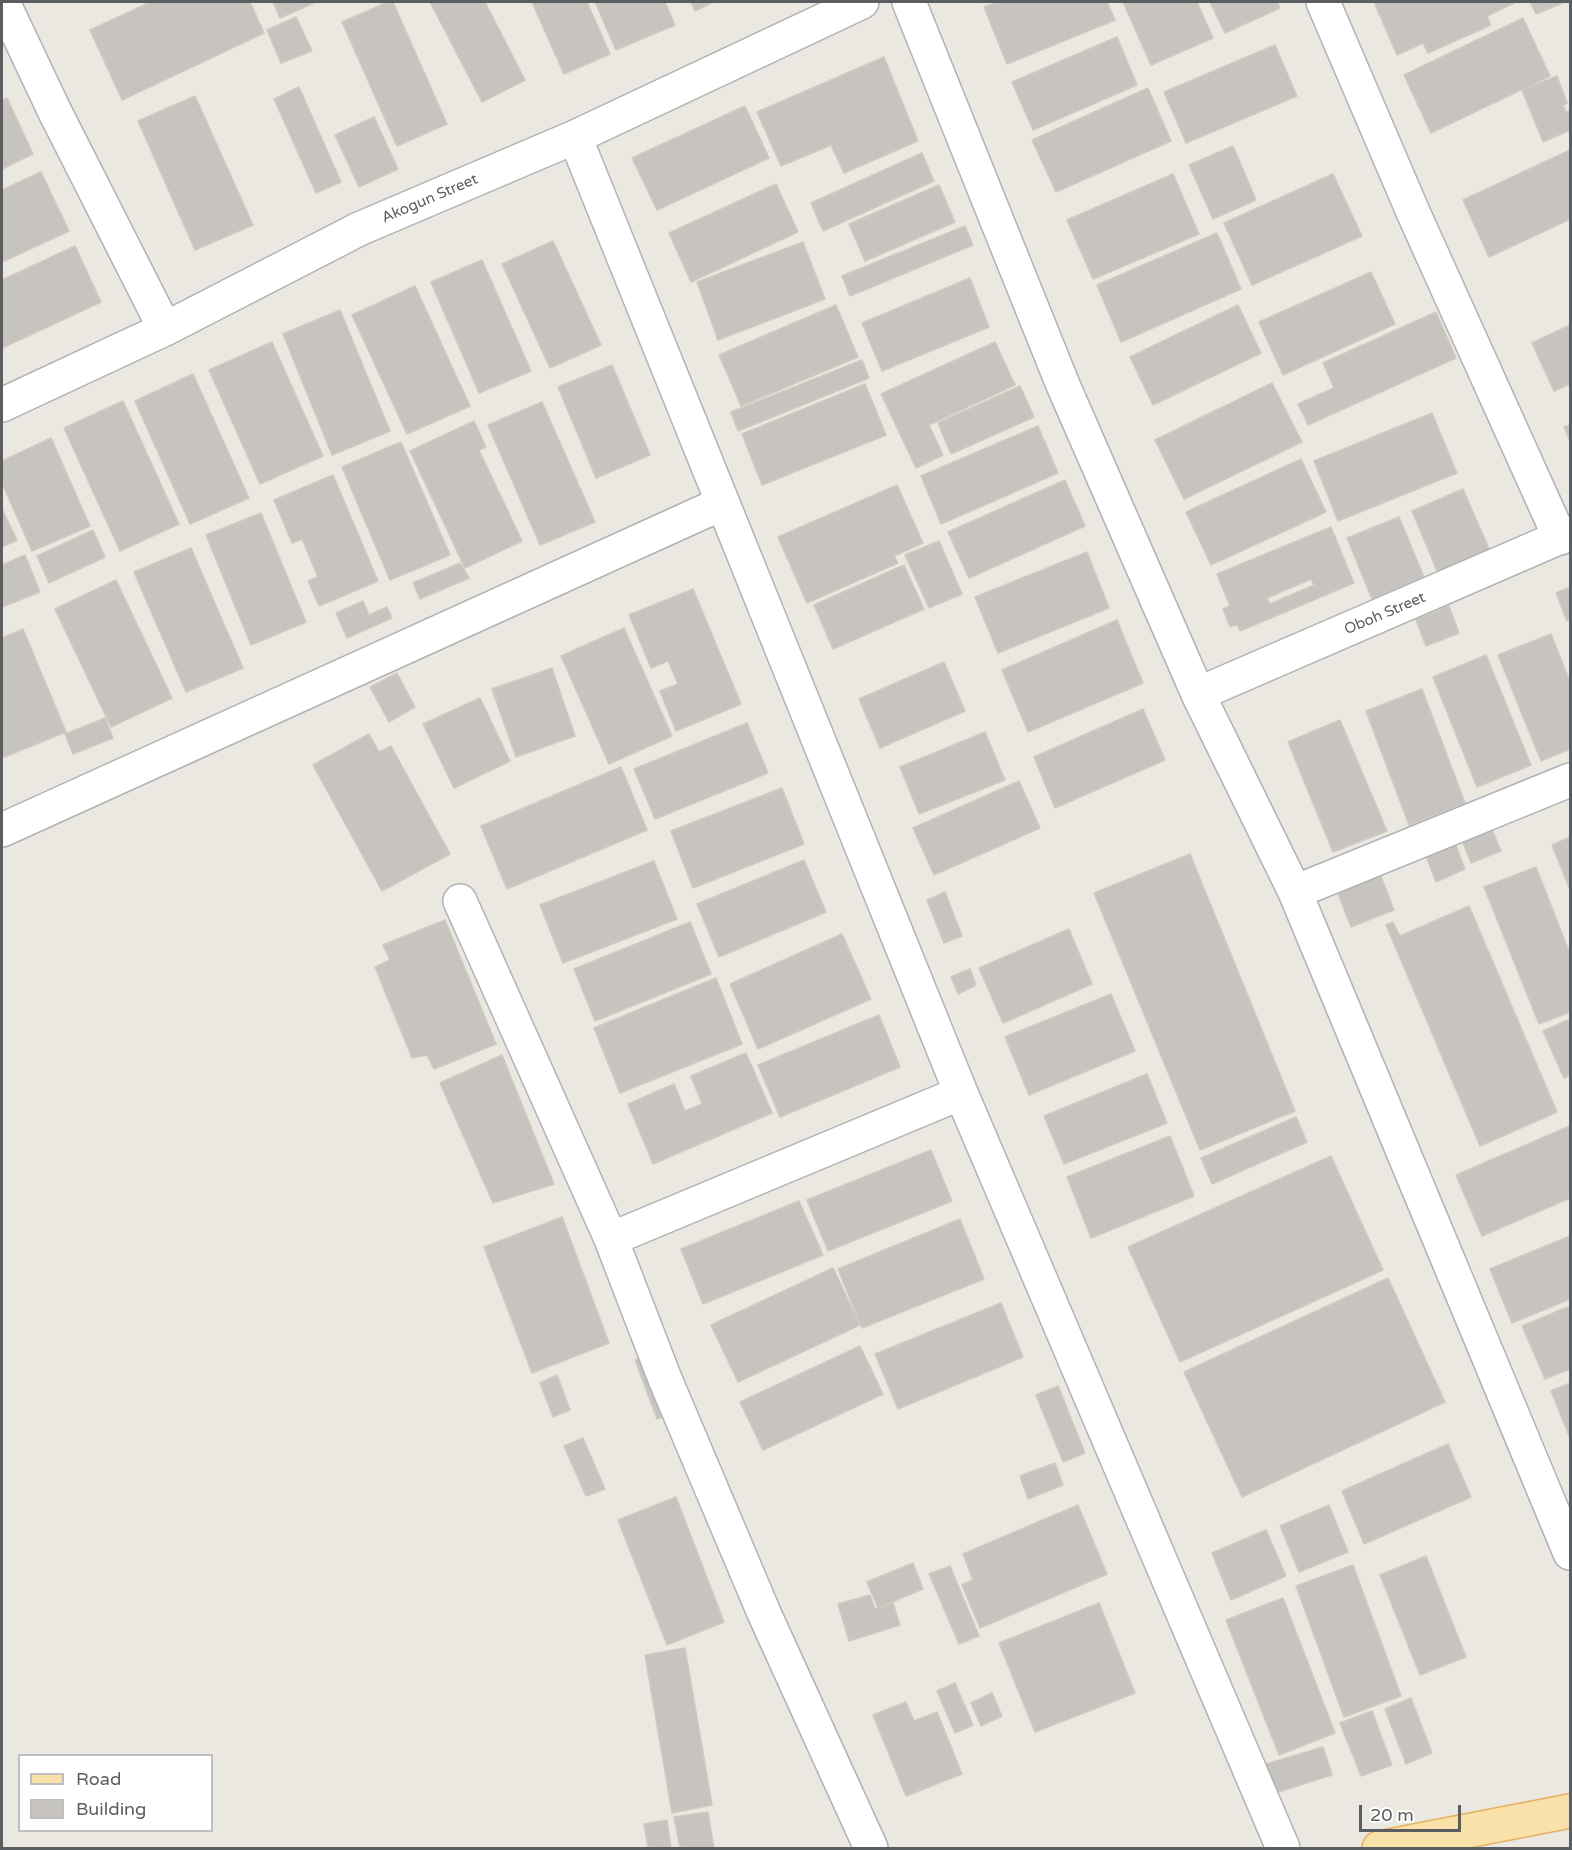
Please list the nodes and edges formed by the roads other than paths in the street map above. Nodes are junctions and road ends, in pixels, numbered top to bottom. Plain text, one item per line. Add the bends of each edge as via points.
1 (3, 2) edge
2 (862, 2) edge
3 (909, 2) edge
4 (1323, 2) edge
5 (575, 137) junction
6 (165, 329) junction
7 (2, 405) edge
8 (723, 503) junction
9 (1565, 536) edge
10 (1198, 694) junction
11 (1570, 780) edge
12 (2, 830) edge
13 (1295, 892) junction
14 (460, 901) dead end
15 (961, 1093) junction
16 (610, 1239) junction
17 (1570, 1553) edge
18 (1570, 1811) edge
19 (871, 1848) edge
20 (1283, 1848) edge
21 (1379, 1848) edge

1 - 6 street
2 - 5 street, Akogun Street
3 - 10 street via 1063,385
4 - 9 street via 1413,212
5 - 6 street, Akogun Street via 360,230
5 - 8 street
6 - 7 street, Akogun Street
8 - 12 street
8 - 15 street
9 - 10 street, Oboh Street
10 - 13 street
11 - 13 street
13 - 17 street
14 - 16 street
15 - 16 street
15 - 20 street
16 - 19 street via 764,1613
18 - 21 main road

